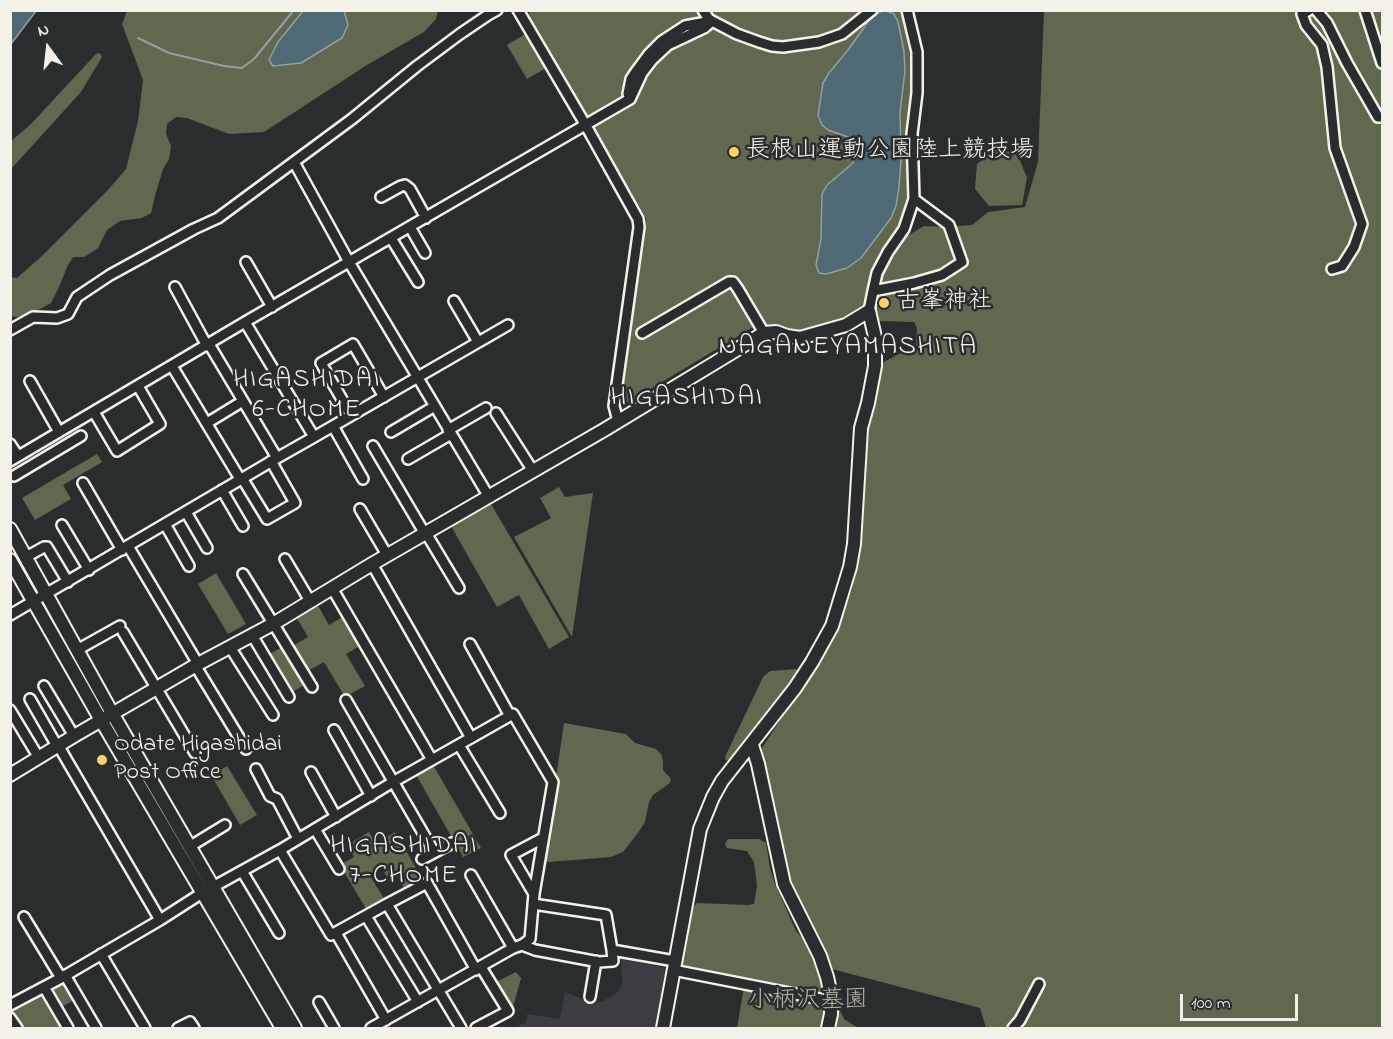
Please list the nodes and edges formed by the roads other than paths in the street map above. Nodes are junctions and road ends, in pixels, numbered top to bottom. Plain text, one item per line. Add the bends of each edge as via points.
1 (518, 10) edge
2 (702, 10) edge
3 (711, 10) edge
4 (872, 10) edge
5 (907, 10) edge
6 (1310, 10) edge
7 (1316, 10) edge
8 (1365, 10) edge
9 (491, 12) edge
10 (712, 21) junction
11 (1383, 63) edge
12 (1383, 117) edge
13 (585, 124) junction
14 (294, 162) junction
15 (381, 197) dead end
16 (914, 199) junction
17 (426, 218) junction
18 (410, 227) junction
19 (391, 238) junction
20 (425, 253) dead end
21 (246, 262) dead end
22 (349, 262) junction
23 (1332, 269) dead end
24 (418, 282) dead end
25 (174, 287) dead end
26 (873, 291) junction
27 (453, 306) dead end
28 (273, 307) junction
29 (869, 311) junction
30 (246, 322) junction
31 (508, 325) dead end
32 (10, 330) edge
33 (642, 333) dead end
34 (764, 333) junction
35 (476, 343) junction
36 (208, 345) junction
37 (172, 366) junction
38 (417, 377) junction
39 (30, 381) dead end
40 (138, 386) junction
41 (384, 397) junction
42 (243, 401) junction
43 (435, 406) junction
44 (486, 408) dead end
45 (94, 412) junction
46 (496, 413) dead end
47 (351, 416) junction
48 (618, 421) junction
49 (207, 423) junction
50 (333, 426) junction
51 (59, 432) junction
52 (391, 432) dead end
53 (450, 432) junction
54 (81, 436) dead end
55 (314, 437) junction
56 (42, 442) junction
57 (10, 444) edge
58 (373, 446) dead end
59 (50, 455) junction
60 (14, 459) edge
61 (274, 459) junction
62 (408, 459) dead end
63 (533, 471) junction
64 (14, 476) dead end
65 (241, 479) junction
66 (363, 479) dead end
67 (83, 483) dead end
68 (222, 490) junction
69 (489, 497) junction
70 (360, 509) dead end
71 (186, 512) junction
72 (165, 524) junction
73 (62, 525) dead end
74 (243, 526) dead end
75 (10, 530) edge
76 (425, 534) junction
77 (125, 548) junction
78 (207, 548) dead end
79 (387, 555) junction
80 (26, 557) junction
81 (285, 559) dead end
82 (10, 560) edge
83 (372, 564) junction
84 (189, 566) dead end
85 (88, 570) junction
86 (243, 574) dead end
87 (69, 582) junction
88 (332, 588) junction
89 (459, 588) dead end
90 (47, 594) junction
91 (34, 601) junction
92 (310, 601) junction
93 (10, 615) edge
94 (273, 624) junction
95 (252, 635) junction
96 (470, 644) dead end
97 (230, 647) junction
98 (77, 650) junction
99 (196, 664) junction
100 (44, 686) dead end
101 (157, 687) junction
102 (312, 687) dead end
103 (289, 697) dead end
104 (30, 699) dead end
105 (346, 700) dead end
106 (10, 710) edge
107 (273, 716) dead end
108 (510, 716) junction
109 (107, 717) junction
110 (333, 730) dead end
111 (74, 735) junction
112 (471, 738) junction
113 (459, 745) junction
114 (752, 745) junction
115 (58, 746) junction
116 (246, 749) dead end
117 (195, 753) dead end
118 (39, 758) junction
119 (432, 760) junction
120 (256, 769) dead end
121 (311, 772) dead end
122 (10, 775) edge
123 (393, 782) junction
124 (372, 796) junction
125 (500, 813) dead end
126 (336, 817) junction
127 (225, 825) dead end
128 (315, 829) junction
129 (543, 838) junction
130 (298, 839) junction
131 (452, 843) dead end
132 (189, 847) junction
133 (280, 850) junction
134 (434, 852) junction
135 (422, 859) dead end
136 (339, 869) dead end
137 (242, 871) junction
138 (471, 875) dead end
139 (207, 890) junction
140 (534, 899) junction
141 (387, 904) junction
142 (24, 916) dead end
143 (366, 916) junction
144 (160, 920) junction
145 (279, 933) dead end
146 (336, 933) junction
147 (518, 946) junction
148 (612, 950) junction
149 (101, 954) junction
150 (596, 961) junction
151 (674, 965) junction
152 (479, 969) junction
153 (63, 976) junction
154 (1039, 984) dead end
155 (44, 987) junction
156 (439, 990) junction
157 (590, 997) dead end
158 (319, 1002) dead end
159 (418, 1002) junction
160 (831, 1002) junction
161 (10, 1005) edge
162 (10, 1018) edge
163 (386, 1020) junction
164 (17, 1029) edge
165 (68, 1029) edge
166 (96, 1029) edge
167 (145, 1029) edge
168 (178, 1029) edge
169 (194, 1029) edge
170 (282, 1029) edge
171 (295, 1029) edge
172 (334, 1029) edge
173 (371, 1029) edge
174 (461, 1029) edge
175 (476, 1029) edge
176 (663, 1029) edge
177 (828, 1029) edge
178 (1013, 1029) edge

1 - 13 street
2 - 10 street
3 - 10 street
4 - 10 street via 842,34 783,47 737,34
5 - 16 street via 917,52 912,134
6 - 23 street via 1302,14 1322,45 1335,148 1362,224 1342,266
7 - 12 street via 1327,23 1378,117
8 - 11 street
9 - 14 street
10 - 13 street via 685,26 662,40 631,79 630,99
13 - 17 street
13 - 48 street via 639,227 614,406
14 - 22 street
14 - 32 street via 218,218 76,297 68,314 57,318 33,317
15 - 17 street via 405,185
16 - 26 street via 904,229 876,273
16 - 26 street via 949,225 962,262 942,275
17 - 18 street
18 - 19 street
18 - 20 street
19 - 22 street
19 - 24 street
21 - 28 street
22 - 28 street
22 - 38 street
25 - 36 street
26 - 29 street
27 - 35 street
28 - 30 street
29 - 34 street via 846,324 800,338
29 - 114 street via 875,366 861,428 850,567 832,626 795,688
30 - 36 street
30 - 55 street
31 - 35 street
33 - 34 street via 729,282 738,289
34 - 48 street
35 - 38 street
36 - 37 street
36 - 42 street
37 - 40 street
37 - 49 street
38 - 41 street
38 - 43 street
39 - 51 street
40 - 45 street
40 - 45 street via 160,424 117,451
41 - 47 street
41 - 47 street via 353,344 321,363
42 - 49 street
42 - 61 street
43 - 52 street
43 - 53 street
44 - 53 street
45 - 51 street
46 - 63 street
47 - 50 street
48 - 63 street
49 - 65 street
50 - 55 street
50 - 66 street
51 - 56 street
53 - 62 street
53 - 69 street
54 - 59 street
55 - 61 street
56 - 59 street
56 - 60 street
57 - 60 street
58 - 76 street
59 - 64 street
61 - 65 street
61 - 65 street via 295,503 267,519
63 - 69 street
65 - 68 street
67 - 77 street
68 - 71 street
68 - 74 street
69 - 76 street
70 - 79 street
71 - 72 street
71 - 78 street
72 - 77 street
72 - 84 street
73 - 85 street
75 - 80 street
76 - 79 street
76 - 89 street
77 - 85 street
77 - 99 street
79 - 83 street
80 - 87 street via 47,546
80 - 90 street
81 - 92 street
82 - 91 street
83 - 88 street
83 - 112 street
85 - 87 street
86 - 94 street
87 - 90 street
88 - 92 street
88 - 119 street
90 - 91 street
90 - 98 street
91 - 93 street
91 - 109 street
92 - 94 street
94 - 95 street
94 - 102 street
95 - 97 street
95 - 103 street
96 - 108 street
97 - 99 street
97 - 107 street
98 - 101 street via 122,629
98 - 109 street
99 - 101 street
99 - 116 street
100 - 111 street
101 - 109 street
101 - 117 street
104 - 115 street
105 - 123 street
106 - 118 street
108 - 112 street
108 - 129 street via 513,714 553,782
109 - 111 street
109 - 132 street
109 - 139 street
110 - 124 street
111 - 115 street
112 - 113 street
113 - 119 street
113 - 125 street
114 - 151 street via 722,782 700,829
114 - 160 street via 784,884 820,956
115 - 118 street
115 - 144 street
118 - 122 street
119 - 123 street
120 - 130 street
121 - 126 street
123 - 124 street
123 - 134 street
124 - 126 street
126 - 128 street
127 - 132 street
128 - 130 street
128 - 136 street
129 - 140 street
129 - 140 street via 512,855
130 - 133 street
131 - 134 street
132 - 139 street
133 - 137 street
133 - 146 street via 331,935
134 - 135 street
137 - 139 street
137 - 145 street
138 - 147 street
139 - 144 street
139 - 170 street
139 - 171 street
140 - 147 street via 530,939
140 - 148 street via 606,915
141 - 143 street
141 - 152 street via 427,883
141 - 156 street
142 - 153 street
143 - 146 street
143 - 159 street
144 - 149 street
146 - 163 street
147 - 150 street
147 - 152 street
148 - 150 street via 613,961
148 - 151 street
149 - 153 street
149 - 167 street
150 - 157 street
151 - 160 street
151 - 176 street
152 - 156 street
152 - 175 street via 508,1011
153 - 155 street
153 - 166 street
154 - 178 street
155 - 161 street
155 - 165 street
156 - 159 street
156 - 174 street
158 - 172 street
159 - 163 street
160 - 177 street
162 - 164 street
163 - 173 street
168 - 169 street via 190,1022

